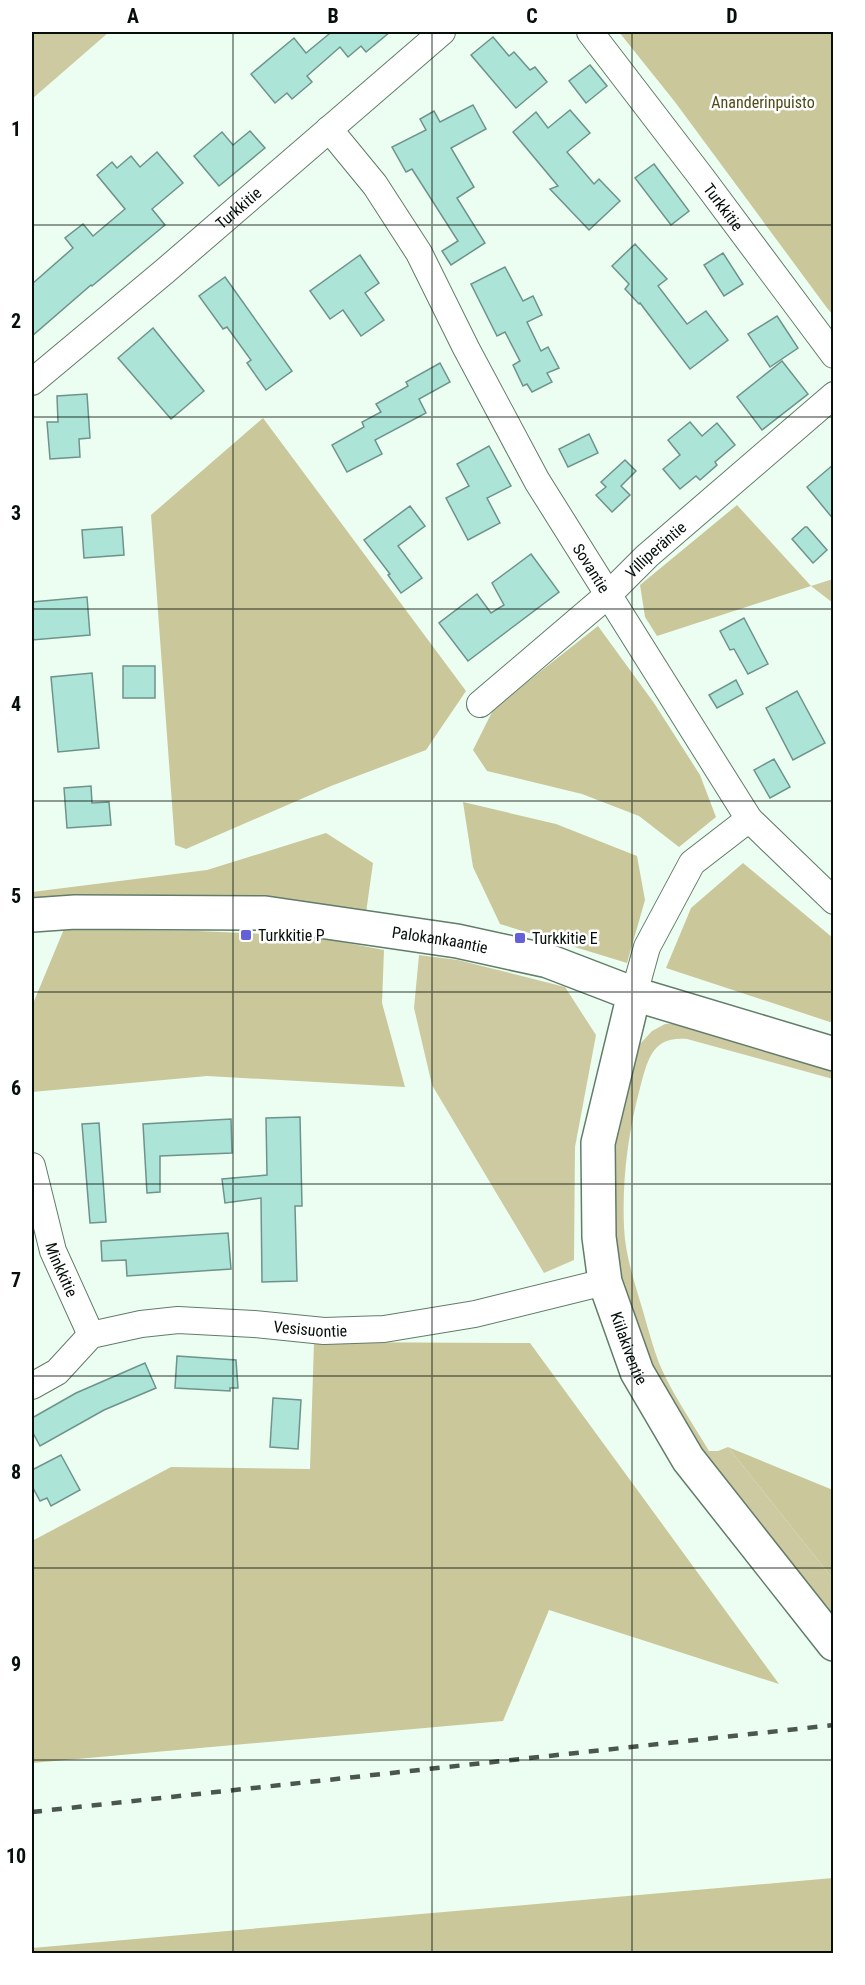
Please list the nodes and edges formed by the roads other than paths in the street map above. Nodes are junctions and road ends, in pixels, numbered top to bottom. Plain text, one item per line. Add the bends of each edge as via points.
1 (442, 32) edge
2 (590, 32) edge
3 (329, 129) junction
4 (834, 355) edge
5 (32, 382) edge
6 (834, 395) edge
7 (609, 594) junction
8 (480, 704) dead end
9 (749, 819) junction
10 (834, 902) edge
11 (32, 915) edge
12 (634, 994) junction
13 (834, 1054) edge
14 (32, 1166) edge
15 (605, 1282) junction
16 (91, 1335) junction
17 (32, 1386) edge
18 (834, 1644) edge

1 - 3 street, Turkkitie
2 - 4 street, Turkkitie
3 - 5 street, Turkkitie
3 - 7 street, Sovantie via 375,185 419,253 537,481
6 - 7 street, Villiperäntie via 647,556
7 - 8 street, Villiperäntie
7 - 9 street, Sovantie
9 - 10 street
9 - 12 street via 692,863 647,947
11 - 12 main road, Palokankaantie via 265,913 457,941 548,961
12 - 13 main road, Palokankaantie
12 - 15 main road, Kiilakiventie via 598,1143 599,1237
14 - 16 street, Minkkitie via 53,1251
15 - 16 street, Vesisuontie via 475,1314 384,1329 324,1331 178,1320
15 - 18 main road, Kiilakiventie via 637,1372 688,1459
16 - 17 street via 57,1372

